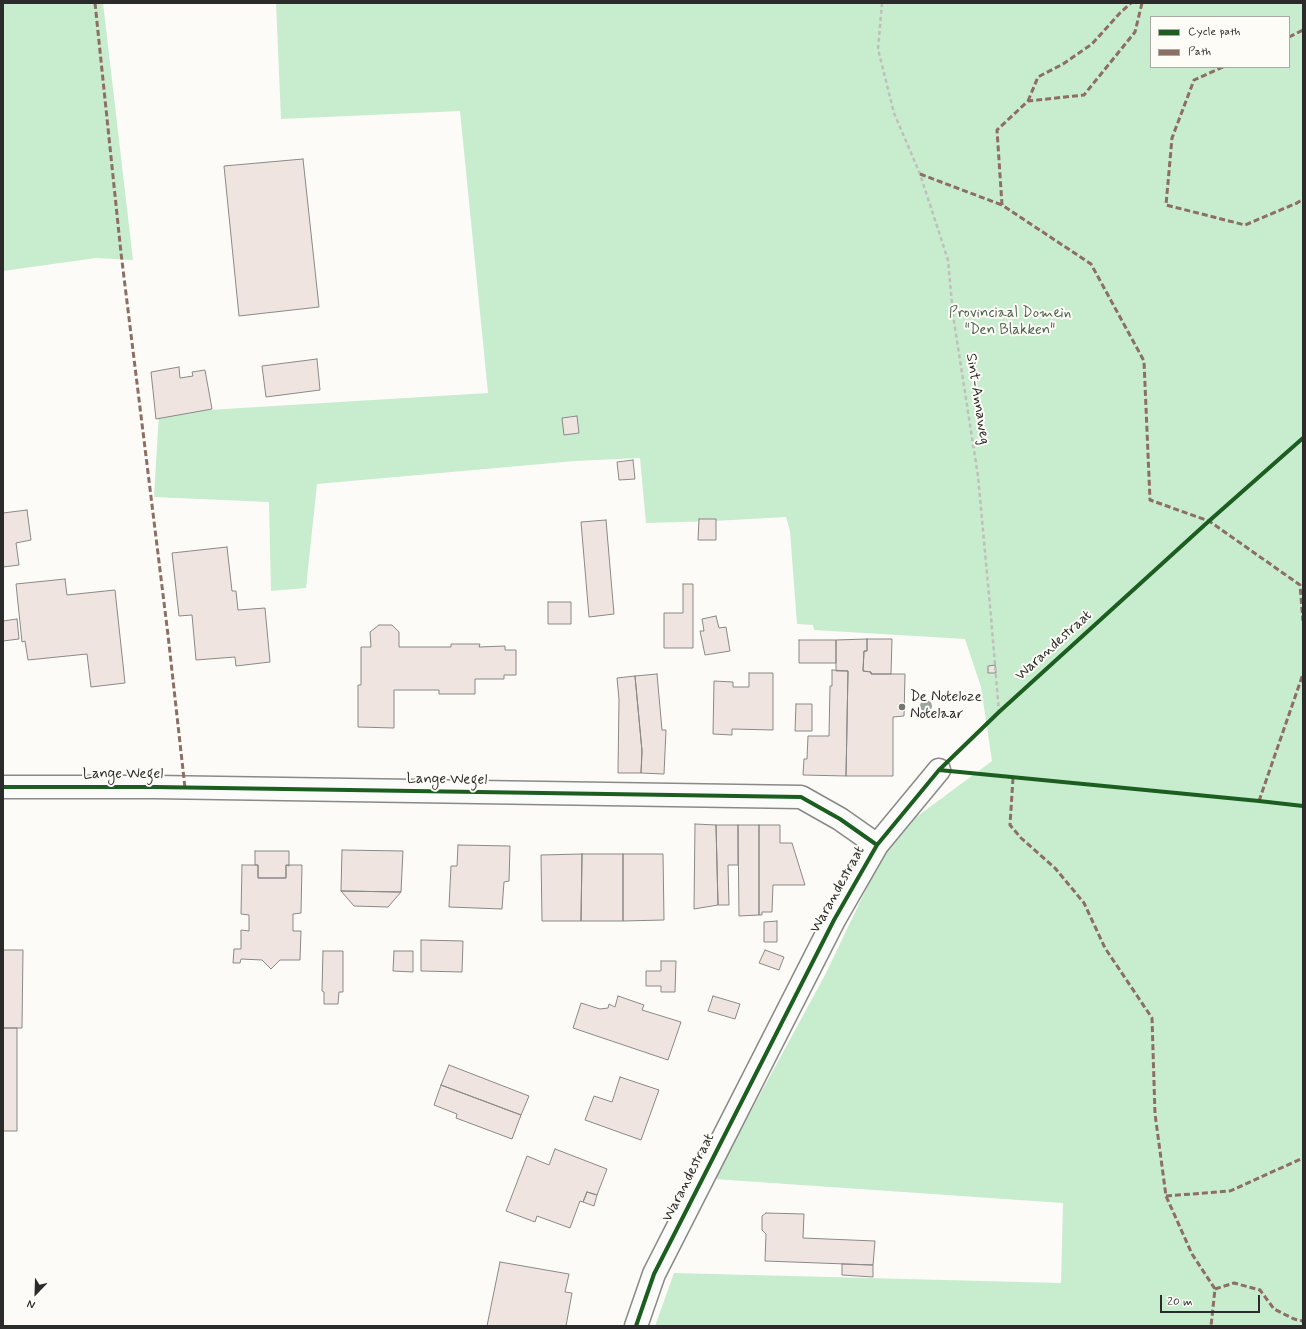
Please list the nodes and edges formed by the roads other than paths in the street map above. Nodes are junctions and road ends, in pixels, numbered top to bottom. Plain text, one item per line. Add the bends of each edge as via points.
1 (939, 770) dead end
2 (3, 787) edge
3 (877, 846) junction
4 (636, 1326) edge

1 - 3 street, Warandestraat
2 - 3 street, Lange Wegel via 801,797 840,819
3 - 4 street, Warandestraat via 834,920 654,1274

